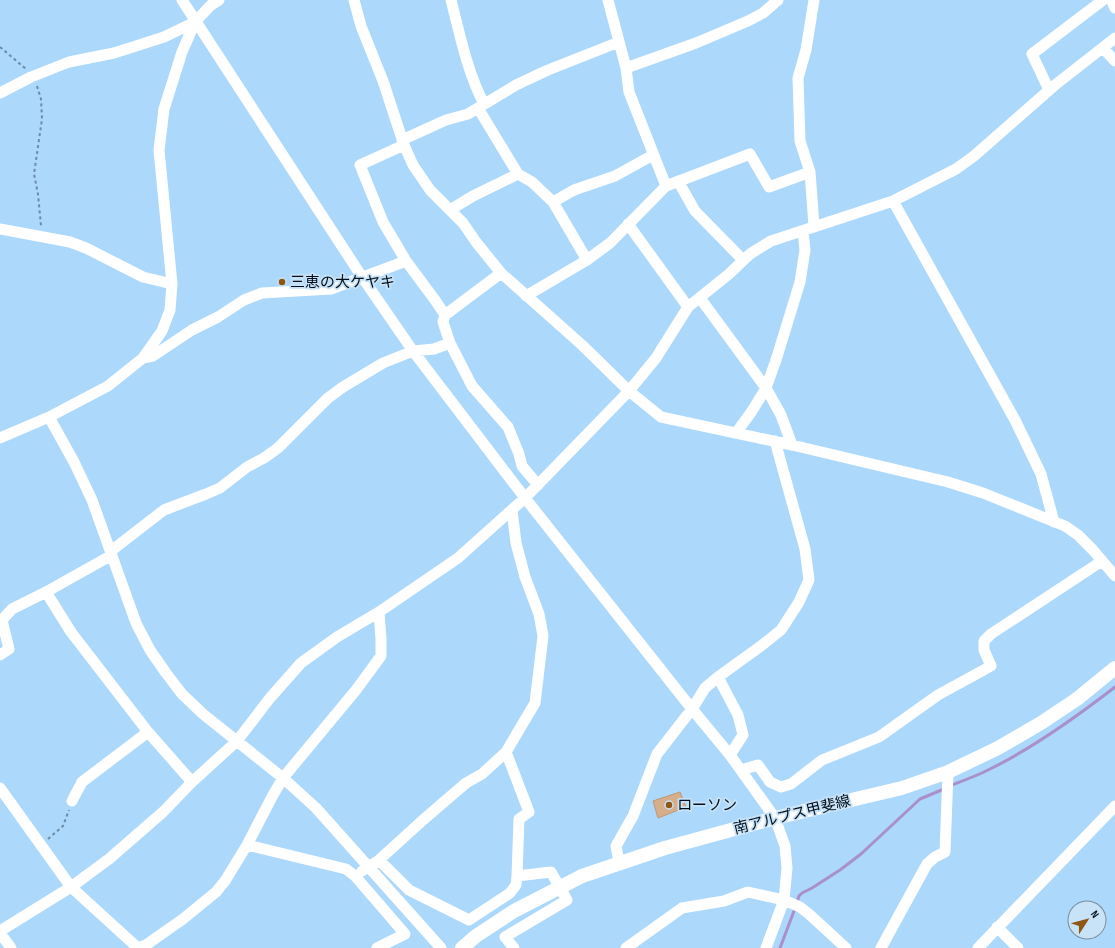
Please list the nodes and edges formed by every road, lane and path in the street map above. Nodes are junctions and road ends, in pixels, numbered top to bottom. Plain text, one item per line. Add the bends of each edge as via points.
1 (182, 0) edge
2 (218, 0) edge
3 (354, 0) edge
4 (451, 0) edge
5 (608, 0) edge
6 (778, 0) edge
7 (814, 0) edge
8 (1103, 0) edge
9 (1113, 0) edge
10 (1115, 8) edge
11 (195, 22) junction
12 (1115, 38) edge
13 (619, 42) junction
14 (0, 47) edge
15 (1103, 48) junction
16 (1115, 61) edge
17 (626, 68) junction
18 (31, 77) junction
19 (1049, 90) junction
20 (0, 93) edge
21 (481, 106) junction
22 (403, 143) junction
23 (653, 155) junction
24 (810, 172) junction
25 (518, 174) junction
26 (678, 181) junction
27 (666, 186) junction
28 (893, 201) junction
29 (552, 202) junction
30 (450, 210) junction
31 (628, 224) junction
32 (814, 226) junction
33 (0, 230) edge
34 (803, 232) junction
35 (42, 237) junction
36 (588, 260) junction
37 (743, 260) junction
38 (406, 261) junction
39 (501, 273) junction
40 (362, 277) junction
41 (172, 284) junction
42 (526, 296) junction
43 (700, 298) junction
44 (688, 307) junction
45 (445, 315) junction
46 (450, 343) junction
47 (412, 351) junction
48 (143, 358) junction
49 (766, 388) junction
50 (629, 391) junction
51 (49, 417) junction
52 (736, 433) junction
53 (0, 438) edge
54 (775, 441) junction
55 (792, 445) junction
56 (538, 485) junction
57 (525, 498) junction
58 (512, 510) junction
59 (1054, 522) junction
60 (112, 553) junction
61 (1102, 561) junction
62 (1115, 576) edge
63 (46, 592) junction
64 (379, 612) junction
65 (0, 655) edge
66 (1115, 668) edge
67 (718, 677) junction
68 (692, 709) junction
69 (148, 732) junction
70 (237, 741) junction
71 (506, 752) junction
72 (730, 755) junction
73 (741, 770) junction
74 (948, 772) junction
75 (283, 778) junction
76 (192, 782) junction
77 (0, 788) edge
78 (72, 801) joint
79 (1115, 806) edge
80 (775, 818) junction
81 (42, 845) junction
82 (247, 845) junction
83 (379, 860) junction
84 (619, 862) junction
85 (367, 867) junction
86 (355, 876) junction
87 (518, 876) junction
88 (560, 886) junction
89 (71, 887) junction
90 (784, 900) junction
91 (997, 928) junction
92 (0, 932) edge
93 (11, 948) edge
94 (138, 948) edge
95 (377, 948) edge
96 (441, 948) edge
97 (462, 948) edge
98 (514, 948) edge
99 (626, 948) edge
100 (766, 948) edge
101 (846, 948) edge
102 (881, 948) edge
103 (978, 948) edge
104 (1018, 948) edge

1 - 11 street
2 - 11 street
3 - 22 street
4 - 21 street
5 - 13 street
6 - 17 street via 763,13 748,21
7 - 24 street via 806,50 798,78 800,141
8 - 19 street via 1032,54
9 - 10 street
11 - 18 street via 164,37 114,53 69,62
11 - 40 street
11 - 41 street via 171,83 164,109 159,150
12 - 15 street
13 - 17 street
13 - 21 street via 548,70
14 - 18 path
15 - 16 street
15 - 19 street
17 - 23 street via 629,92
18 - 20 street
18 - 35 path via 37,84 41,99 42,119 34,174
19 - 28 street via 956,169
21 - 22 street via 468,114 446,120
21 - 25 street
22 - 30 street via 413,165 430,190
22 - 38 street via 360,165 383,222
23 - 27 street
23 - 29 street via 615,176 574,190
24 - 26 street via 769,187 750,154
24 - 32 street
25 - 29 street via 532,182
25 - 30 street
26 - 27 street
26 - 37 street via 695,211
27 - 31 street
28 - 32 street
28 - 59 street via 1015,420 1041,474
29 - 36 street
30 - 39 street
31 - 36 street via 610,243
31 - 44 street
32 - 34 street
33 - 35 street
34 - 37 street via 772,241
34 - 49 street via 805,250 800,282
35 - 41 street via 70,242 143,277
36 - 42 street
37 - 43 street
38 - 40 street
38 - 45 street
39 - 42 street
39 - 45 street
40 - 47 street
40 - 48 street via 331,290 262,292 192,330 153,356
41 - 48 street via 170,310 162,331
42 - 50 street
43 - 44 street
43 - 49 street
44 - 50 street via 656,358
45 - 46 street via 443,322
46 - 47 street via 434,349
46 - 56 street via 472,386 508,427 522,466
47 - 57 street
47 - 60 street via 383,363 343,386 278,448 220,488 164,510
48 - 51 street via 108,386
49 - 52 street
49 - 55 street via 781,415
50 - 52 street via 661,417
50 - 56 street
51 - 53 street
51 - 60 street via 92,500
52 - 54 street
54 - 55 street
54 - 67 street via 804,549 808,580 799,602 781,630
55 - 59 street via 948,482 983,493
56 - 57 street
57 - 58 street
57 - 68 street
58 - 64 street via 458,558
58 - 71 street via 516,543 539,614 543,636 535,704
59 - 61 street via 1078,535
60 - 63 street
60 - 70 street via 136,623 150,650 182,694
61 - 62 street
61 - 73 street via 991,634 984,641 984,650 991,666 938,695 879,737 822,760 791,784 781,787 770,782 758,765
63 - 65 street via 12,609 2,620 9,649
63 - 69 street via 71,632
64 - 70 street via 337,637 301,663
64 - 75 street via 381,656
66 - 74 main road, 南アルプス甲斐線 via 1077,699 1041,723 998,748
67 - 68 street via 705,688
67 - 72 street via 738,715 743,734
68 - 72 street
68 - 84 street via 657,754 633,816 616,846
69 - 76 street
69 - 78 street via 82,782
70 - 75 street
70 - 76 street
71 - 83 street via 482,774 466,783
71 - 87 street via 529,812 519,820
72 - 73 street
73 - 80 street
74 - 80 main road, 南アルプス甲斐線 via 902,788
74 - 102 street via 945,852 927,864
75 - 82 street
75 - 85 street via 316,808
76 - 89 street via 163,812 109,859
77 - 81 street
78 - 81 path via 63,826
79 - 91 street
80 - 84 main road, 南アルプス甲斐線
80 - 90 street via 785,846 787,868
81 - 89 street
82 - 86 street via 346,869
82 - 94 street via 216,892 153,941
83 - 85 street
83 - 87 street via 409,890 469,920 510,893 516,885
84 - 88 main road, 南アルプス甲斐線
85 - 86 street
85 - 96 street
86 - 95 street via 405,934
87 - 88 street via 551,872
88 - 97 main road, 南アルプス甲斐線 via 514,910
88 - 98 street via 567,900 505,937
89 - 92 street
89 - 94 street
90 - 99 street via 748,892 724,901 682,908
90 - 100 street
90 - 101 street via 809,914
91 - 103 street
91 - 104 street
92 - 93 street

